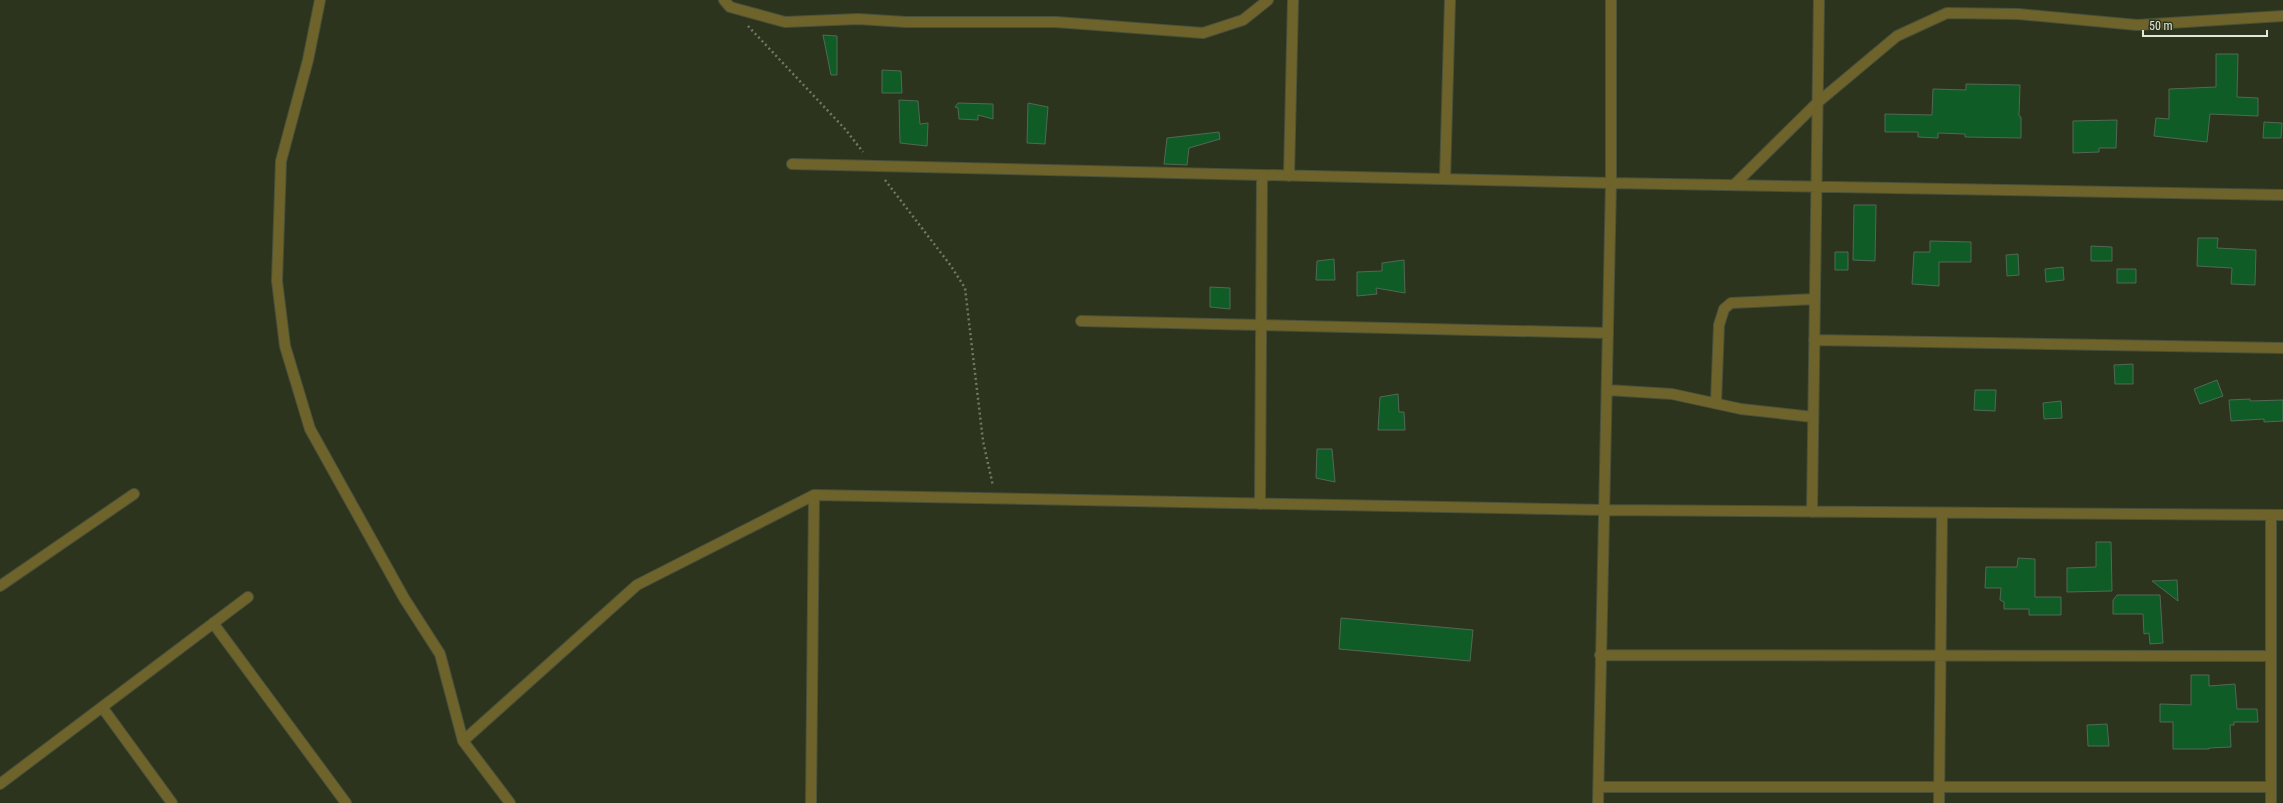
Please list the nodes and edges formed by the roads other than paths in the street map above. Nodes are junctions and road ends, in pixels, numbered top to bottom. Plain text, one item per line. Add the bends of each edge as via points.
1 (320, 0) edge
2 (724, 0) edge
3 (1268, 0) edge
4 (1293, 0) edge
5 (1450, 0) edge
6 (1611, 0) edge
7 (1819, 0) edge
8 (2283, 16) edge
9 (1818, 102) junction
10 (792, 164) dead end
11 (1262, 175) junction
12 (1289, 176) junction
13 (1445, 179) junction
14 (1611, 183) junction
15 (1734, 185) junction
16 (1816, 187) junction
17 (2283, 196) edge
18 (1815, 299) junction
19 (1081, 321) dead end
20 (1261, 325) junction
21 (1608, 333) junction
22 (1814, 340) junction
23 (2283, 348) edge
24 (1607, 390) junction
25 (1716, 402) junction
26 (1813, 417) junction
27 (134, 494) dead end
28 (814, 495) junction
29 (1260, 504) junction
30 (1604, 510) junction
31 (1812, 512) junction
32 (1942, 513) junction
33 (2271, 515) junction
34 (2283, 515) edge
35 (0, 586) edge
36 (248, 597) dead end
37 (213, 623) junction
38 (1600, 654) junction
39 (1940, 656) junction
40 (2271, 656) junction
41 (102, 707) junction
42 (463, 741) junction
43 (0, 784) edge
44 (1599, 787) junction
45 (1939, 787) junction
46 (2271, 787) junction
47 (172, 803) edge
48 (346, 803) edge
49 (510, 803) edge
50 (811, 803) edge
51 (1598, 803) edge
52 (1939, 803) edge
53 (2271, 803) edge

1 - 42 street via 308,60 281,161 277,281 285,346 310,429 404,598 440,654
2 - 3 street via 730,6 785,22 858,19 906,22 1056,22 1203,33 1243,20
4 - 12 street
5 - 13 street
6 - 14 street
7 - 9 street
8 - 9 street via 2137,25 2018,14 1947,13 1897,36
9 - 15 street
9 - 16 street
10 - 11 street
11 - 12 street
11 - 20 street
12 - 13 street
13 - 14 street
14 - 15 street
14 - 21 street
15 - 16 street
16 - 17 street
16 - 18 street
18 - 22 street
18 - 25 street via 1732,303 1724,309 1719,325
19 - 20 street
20 - 21 street
20 - 29 street
21 - 24 street
22 - 23 street
22 - 26 street
24 - 25 street via 1672,394
24 - 30 street
25 - 26 street via 1741,409
26 - 31 street
27 - 35 street
28 - 29 street
28 - 42 street via 637,585
28 - 50 street
29 - 30 street
30 - 31 street
30 - 38 street
31 - 32 street
32 - 33 street
32 - 39 street
33 - 34 street
33 - 40 street
36 - 37 street
37 - 41 street
37 - 48 street
38 - 39 street
38 - 44 street
39 - 40 street
39 - 45 street
40 - 46 street
41 - 43 street
41 - 47 street
42 - 49 street
44 - 45 street
44 - 51 street
45 - 46 street
45 - 52 street
46 - 53 street

